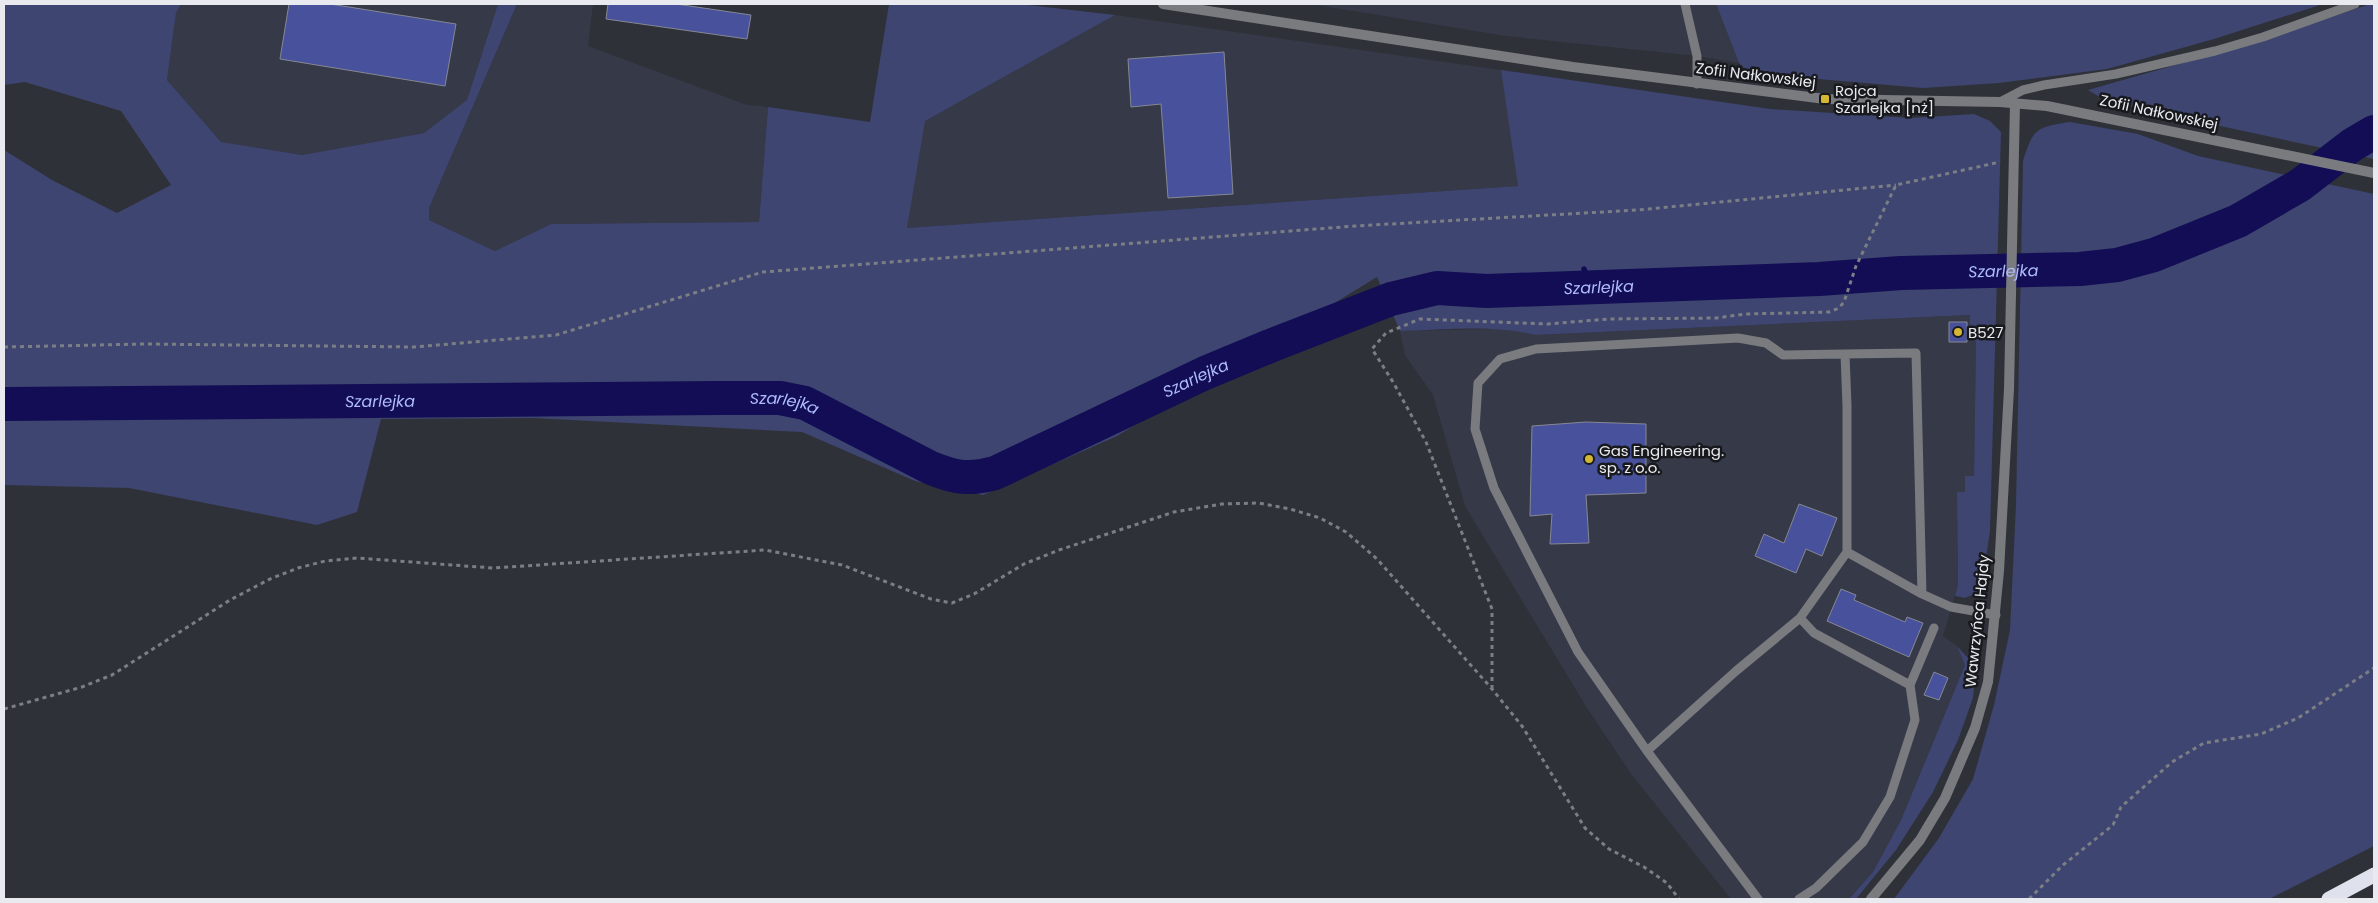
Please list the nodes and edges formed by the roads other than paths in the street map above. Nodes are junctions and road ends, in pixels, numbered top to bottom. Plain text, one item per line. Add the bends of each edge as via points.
1 (1163, 4) edge
2 (1685, 4) edge
3 (2355, 4) edge
4 (1698, 84) junction
5 (2000, 102) junction
6 (2015, 103) junction
7 (2374, 173) edge
8 (1845, 354) junction
9 (1847, 552) junction
10 (1922, 594) junction
11 (1996, 615) junction
12 (1800, 618) junction
13 (1934, 628) dead end
14 (1910, 685) junction
15 (1647, 751) junction
16 (2374, 875) edge
17 (1758, 899) edge
18 (1799, 899) edge
19 (1871, 899) edge
20 (2330, 899) edge

1 - 4 street, Zofii Nałkowskiej
2 - 4 lane via 1697,56
3 - 5 lane via 2215,51 2116,74 2044,85 2023,90
4 - 5 street, Zofii Nałkowskiej via 1825,99
5 - 6 street, Zofii Nałkowskiej
6 - 7 street, Zofii Nałkowskiej via 2075,111
6 - 11 street, Wawrzyńca Hajdy via 2011,313
8 - 9 lane
8 - 10 lane via 1916,352
8 - 15 lane via 1783,355 1766,343 1738,338 1536,349 1500,359 1478,383 1475,429 1494,488 1578,652
9 - 10 lane
9 - 12 lane
10 - 11 lane via 1951,607
11 - 19 street, Wawrzyńca Hajdy via 1988,682 1964,759 1920,840
12 - 14 lane via 1814,633
12 - 15 lane
13 - 14 lane
14 - 18 lane via 1915,720 1890,797 1863,842 1816,888
15 - 17 lane
16 - 20 highway

